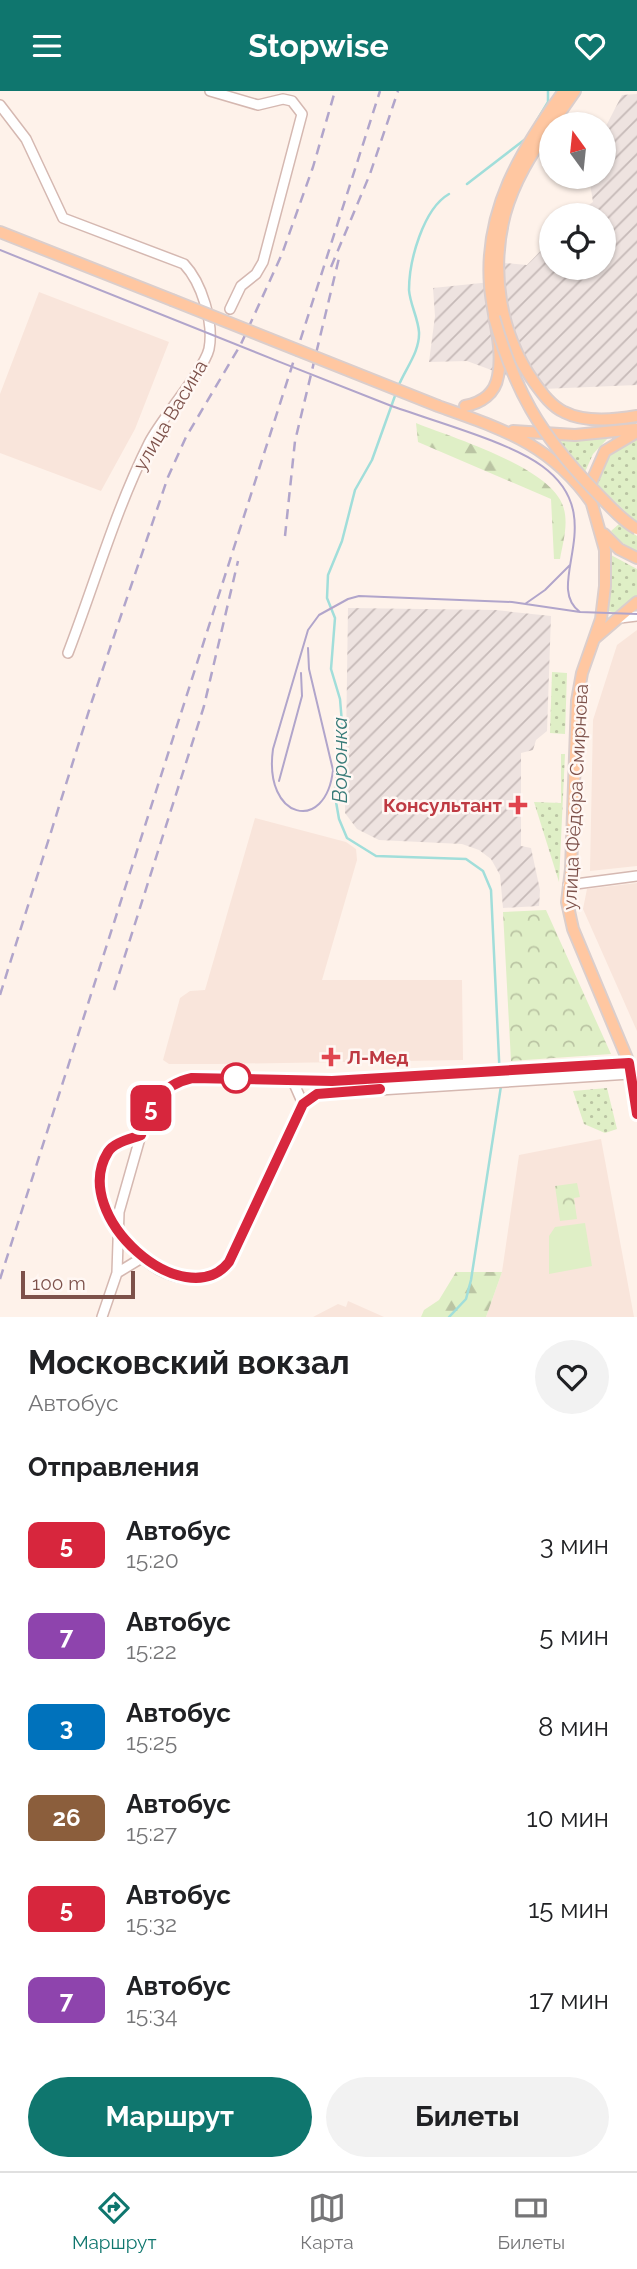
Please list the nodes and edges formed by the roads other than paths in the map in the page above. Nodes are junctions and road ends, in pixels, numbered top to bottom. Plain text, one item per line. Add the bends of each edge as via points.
1 (210, 91) edge
2 (564, 91) edge
3 (575, 91) edge
4 (0, 105) edge
5 (560, 112) edge
6 (539, 144) edge
7 (0, 232) edge
8 (230, 309) dead end
9 (494, 317) junction
10 (438, 406) junction
11 (465, 406) joint
12 (632, 417) edge
13 (510, 431) junction
14 (637, 431) edge
15 (592, 503) junction
16 (601, 529) junction
17 (637, 529) edge
18 (637, 558) edge
19 (637, 602) edge
20 (601, 616) junction
21 (637, 616) edge
22 (620, 618) junction
23 (593, 640) junction
24 (68, 653) dead end
25 (637, 876) edge
26 (568, 885) junction
27 (633, 1068) edge
28 (458, 1073) junction
29 (292, 1079) junction
30 (453, 1084) junction
31 (303, 1104) junction
32 (637, 1114) edge
33 (120, 1231) junction
34 (140, 1259) junction
35 (117, 1273) junction
36 (102, 1317) edge

1 - 8 street via 258,104 292,101 302,114 263,262 241,286
2 - 9 main road via 522,154 498,207 489,259
3 - 5 main road
4 - 24 street, улица Васина via 26,139 62,218 184,264 207,309 209,324 208,352 154,433 128,486
6 - 12 main road via 505,216 498,273 514,351 558,408 588,419
7 - 10 main road, bridge
9 - 11 main road, bridge via 497,382 483,400
9 - 17 main road, bridge via 510,371 543,432
10 - 11 street
10 - 13 main road
13 - 14 main road via 575,435
13 - 15 main road via 558,463
14 - 15 main road via 610,446 598,460
15 - 16 main road, улица Фёдора Смирнова
16 - 18 main road via 619,549
16 - 20 main road, улица Фёдора Смирнова via 606,558
19 - 22 main road
20 - 22 main road
20 - 23 main road, улица Фёдора Смирнова
21 - 22 street
22 - 23 main road
23 - 26 main road, улица Фёдора Смирнова via 577,701
25 - 26 street
26 - 27 main road, улица Фёдора Смирнова via 568,916
27 - 28 street
27 - 30 street
27 - 32 main road, улица Фёдора Смирнова
28 - 29 street
28 - 30 street
29 - 31 street
29 - 33 street via 192,1078 160,1094 141,1135 120,1212
30 - 31 street via 317,1094
31 - 34 street via 224,1269 208,1278 187,1279
33 - 34 street
33 - 35 street
34 - 35 street
35 - 36 street

